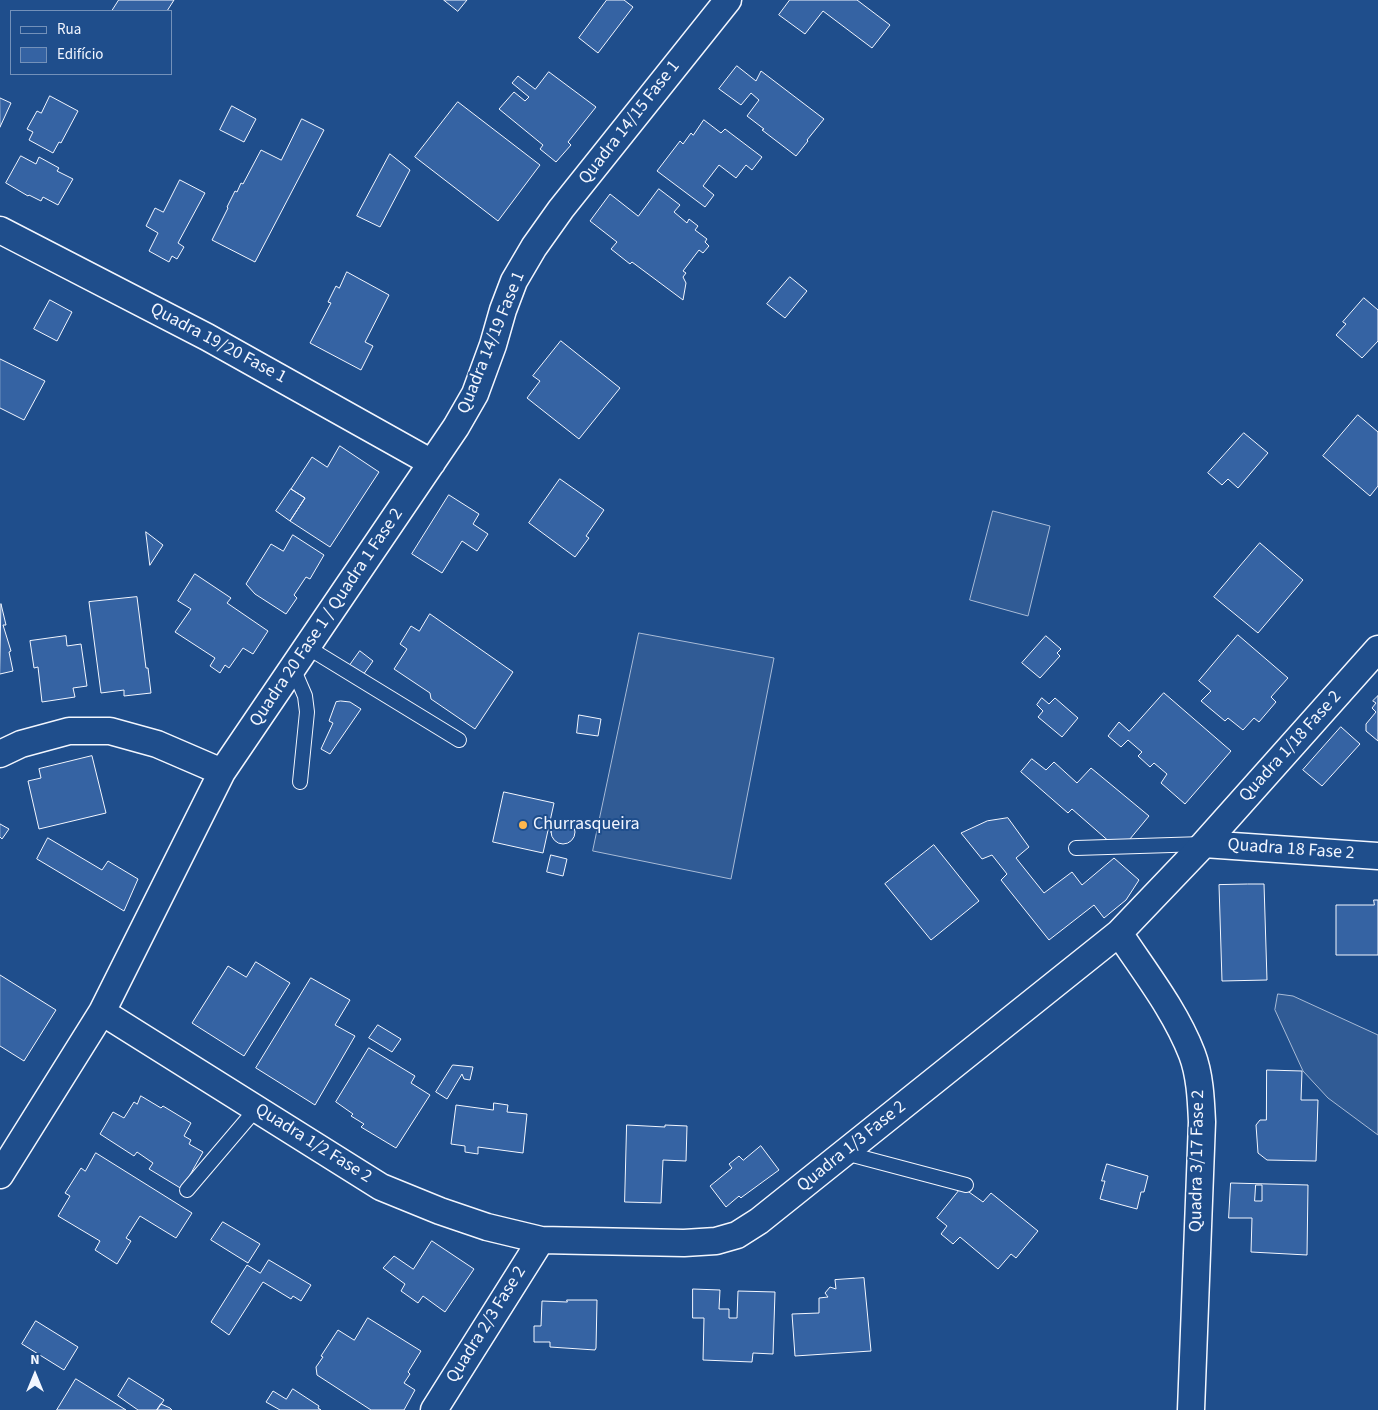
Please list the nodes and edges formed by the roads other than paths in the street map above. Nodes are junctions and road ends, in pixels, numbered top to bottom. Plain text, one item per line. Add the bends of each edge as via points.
1 (728, 0) edge
2 (0, 230) edge
3 (534, 246) joint
4 (432, 463) junction
5 (1378, 649) edge
6 (300, 657) junction
7 (459, 740) dead end
8 (0, 754) edge
9 (222, 772) junction
10 (300, 782) dead end
11 (1204, 844) junction
12 (1076, 848) dead end
13 (1378, 856) edge
14 (1118, 932) junction
15 (102, 1012) junction
16 (256, 1109) junction
17 (845, 1153) junction
18 (0, 1176) edge
19 (966, 1185) dead end
20 (187, 1190) dead end
21 (541, 1240) junction
22 (434, 1410) edge
23 (1191, 1410) edge

1 - 3 street, Quadra 14/15 Fase 1
2 - 4 street, Quadra 19/20 Fase 1 via 207,337
3 - 4 street, Quadra 14/19 Fase 1 via 514,281 475,394
4 - 6 street, Quadra 20 Fase 1 / Quadra 1 Fase 2
5 - 11 street, Quadra 1/18 Fase 2
6 - 7 lane
6 - 9 street, Quadra 20 Fase 1 / Quadra 1 Fase 2
6 - 10 lane via 307,712
8 - 9 street via 21,744 69,731 110,731 157,744
9 - 15 street, Quadra 20 Fase 1 / Quadra 1 Fase 2
11 - 12 lane
11 - 13 street, Quadra 18 Fase 2
11 - 14 street, Quadra 1/18 Fase 2
14 - 17 street, Quadra 1/3 Fase 2
14 - 23 street, Quadra 3/17 Fase 2 via 1171,1011 1192,1054 1199,1081 1202,1122
15 - 16 street, Quadra 1/2 Fase 2
15 - 18 street, Quadra 20 Fase 1 / Quadra 1 Fase 2
16 - 20 lane
16 - 21 street, Quadra 1/2 Fase 2 via 381,1187 487,1227
17 - 19 lane
17 - 21 street, Quadra 1/3 Fase 2 via 759,1221 736,1235 716,1241 684,1244
21 - 22 street, Quadra 2/3 Fase 2

